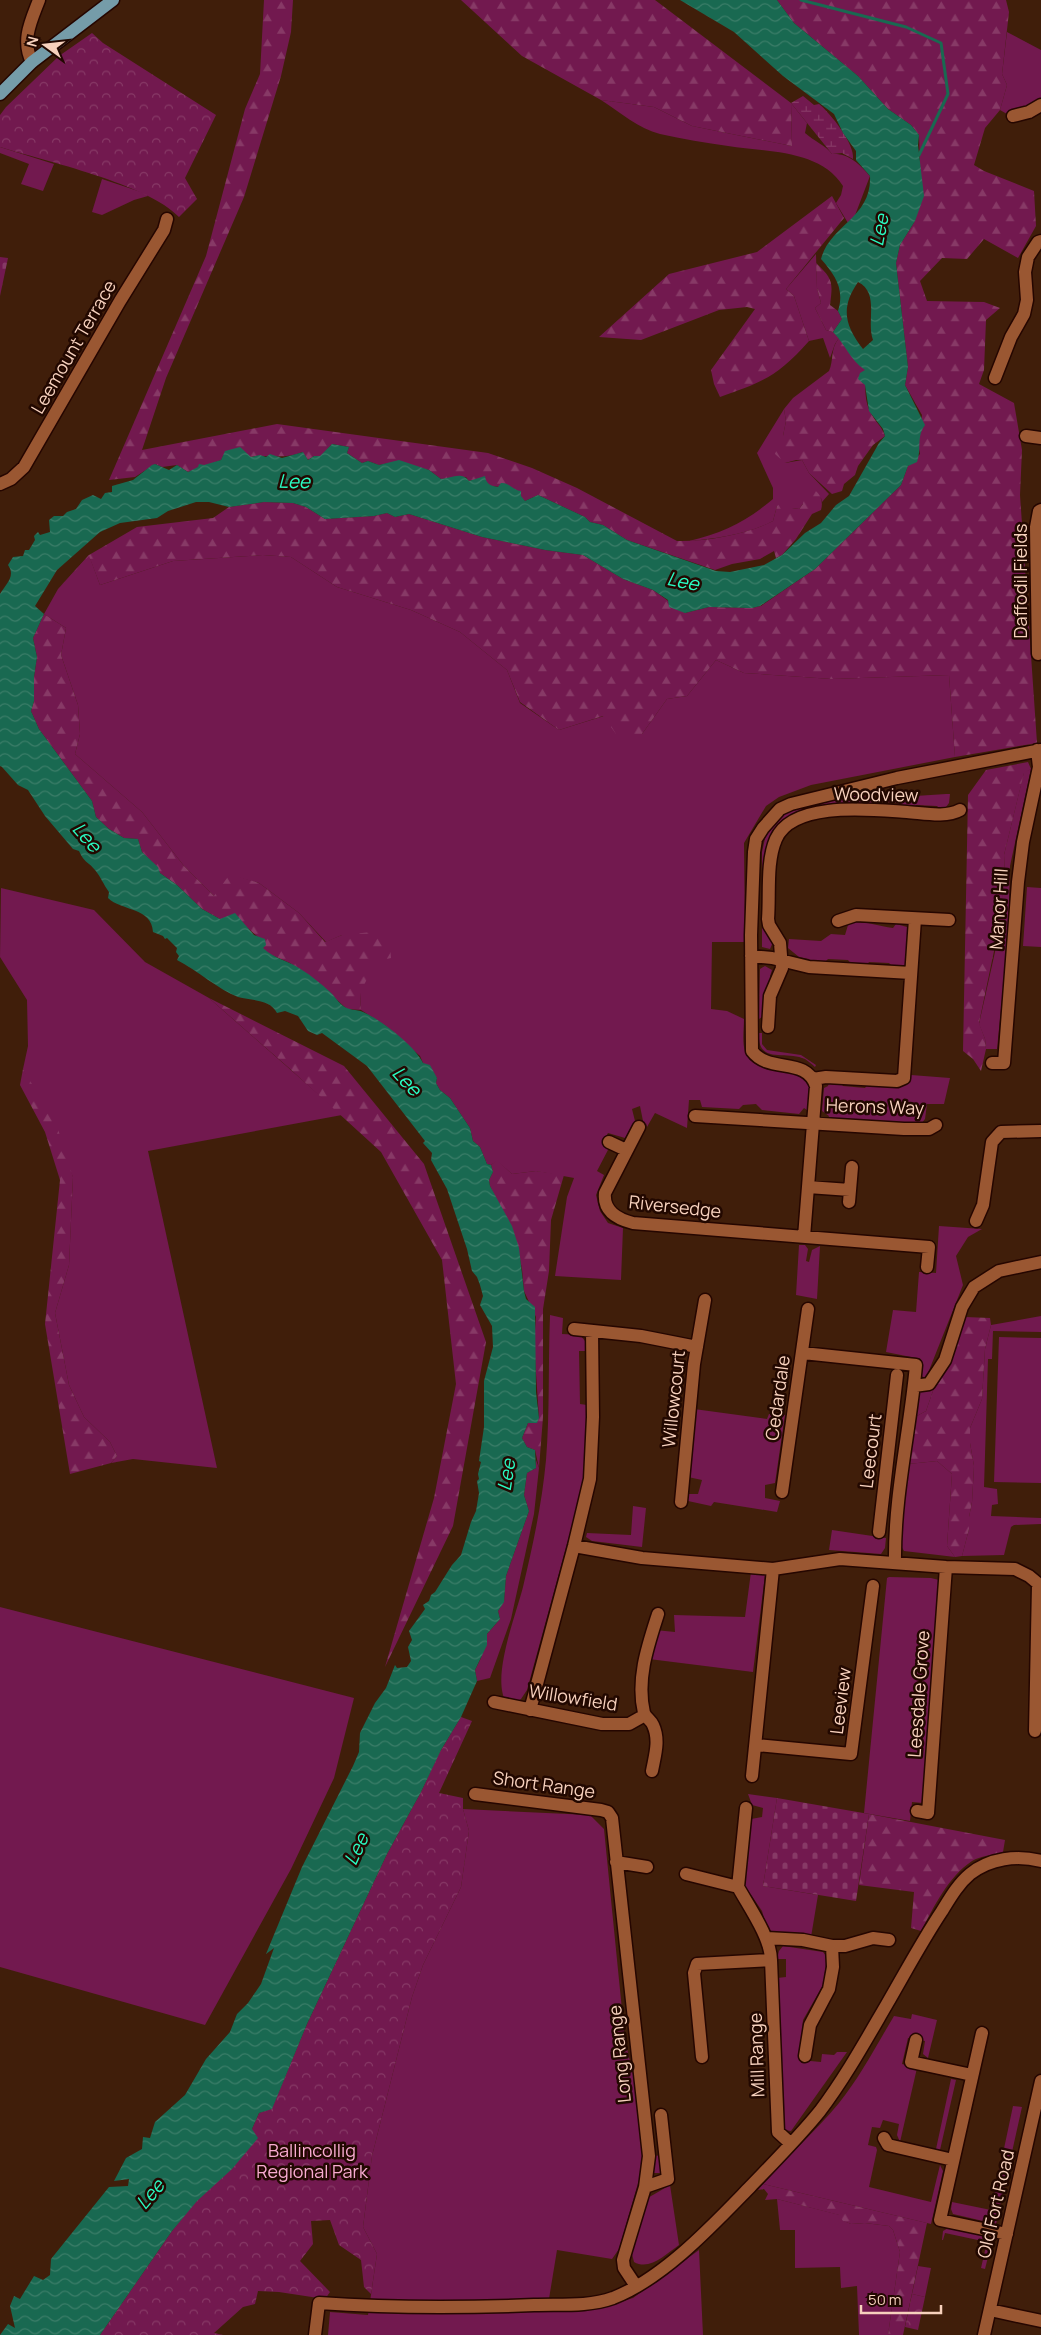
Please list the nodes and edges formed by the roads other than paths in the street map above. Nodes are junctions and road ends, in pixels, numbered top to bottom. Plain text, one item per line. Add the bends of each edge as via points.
1 (39, 0) edge
2 (114, 0) edge
3 (32, 62) junction
4 (0, 94) edge
5 (1041, 106) edge
6 (1013, 116) dead end
7 (167, 219) dead end
8 (1041, 242) edge
9 (995, 378) dead end
10 (1026, 436) dead end
11 (1041, 438) edge
12 (0, 484) edge
13 (1041, 510) edge
14 (1038, 654) dead end
15 (1039, 750) edge
16 (960, 810) dead end
17 (915, 919) junction
18 (949, 920) dead end
19 (838, 921) dead end
20 (751, 956) junction
21 (781, 960) junction
22 (911, 973) junction
23 (768, 1028) dead end
24 (992, 1062) dead end
25 (813, 1079) junction
26 (695, 1116) dead end
27 (812, 1122) junction
28 (936, 1125) dead end
29 (639, 1127) dead end
30 (1041, 1131) edge
31 (609, 1142) dead end
32 (626, 1150) junction
33 (852, 1167) dead end
34 (808, 1187) junction
35 (976, 1221) dead end
36 (804, 1236) junction
37 (1041, 1262) edge
38 (927, 1266) dead end
39 (705, 1300) dead end
40 (808, 1309) dead end
41 (574, 1329) dead end
42 (592, 1331) junction
43 (697, 1347) junction
44 (803, 1353) junction
45 (897, 1375) dead end
46 (914, 1386) junction
47 (888, 1457) junction
48 (902, 1459) junction
49 (782, 1492) dead end
50 (681, 1502) dead end
51 (879, 1532) dead end
52 (574, 1546) junction
53 (895, 1562) junction
54 (946, 1567) junction
55 (773, 1569) junction
56 (1039, 1585) edge
57 (873, 1586) dead end
58 (658, 1614) dead end
59 (1039, 1692) edge
60 (494, 1702) dead end
61 (530, 1710) junction
62 (645, 1715) junction
63 (1035, 1731) dead end
64 (756, 1745) junction
65 (652, 1771) dead end
66 (752, 1776) dead end
67 (475, 1794) dead end
68 (746, 1808) dead end
69 (917, 1811) dead end
70 (608, 1812) joint
71 (1041, 1861) edge
72 (616, 1862) junction
73 (647, 1867) dead end
74 (686, 1874) dead end
75 (738, 1887) junction
76 (767, 1938) junction
77 (889, 1940) dead end
78 (832, 1946) junction
79 (771, 1960) junction
80 (982, 2033) dead end
81 (916, 2040) dead end
82 (805, 2056) dead end
83 (702, 2057) dead end
84 (972, 2075) junction
85 (1041, 2081) edge
86 (661, 2115) dead end
87 (1036, 2125) edge
88 (884, 2138) dead end
89 (790, 2143) junction
90 (953, 2160) junction
91 (645, 2187) junction
92 (1007, 2234) junction
93 (636, 2286) junction
94 (990, 2310) junction
95 (1041, 2321) edge
96 (315, 2335) edge
97 (984, 2335) edge

1 - 3 street via 27,38
2 - 3 main road
3 - 4 main road
5 - 6 street
7 - 12 street, Leemount Terrace via 164,230 29,458 11,479
8 - 9 street via 1028,257 1024,314
10 - 11 street
13 - 14 street, Daffodil Fields via 1036,527
15 - 20 street via 897,778 803,800 780,809 756,839
15 - 24 street, Manor Hill via 1039,767 1018,882 1004,1063
16 - 21 street, Woodview via 946,814 835,810 787,825 774,844 769,898 769,925 780,942
17 - 18 street
17 - 19 street via 856,915
17 - 22 street
20 - 21 street
20 - 25 street via 752,1051 757,1058 770,1064 802,1068
21 - 22 street via 809,967
21 - 23 street via 779,978 770,996
22 - 25 street via 904,1078 897,1082
25 - 27 street via 816,1086
26 - 27 street
27 - 28 street, Herons Way via 916,1129 929,1129
27 - 34 street
29 - 32 street, Riversedge
30 - 35 street via 1001,1132 992,1142 983,1205
31 - 32 street
32 - 36 street, Riversedge via 605,1197 613,1216 632,1223
33 - 34 street via 850,1196
34 - 36 street
36 - 38 street, Riversedge via 929,1247
37 - 46 street via 999,1271 974,1286 962,1307 945,1360 929,1384
39 - 43 street, Willowcourt
40 - 44 street, Cedardale
41 - 42 street
42 - 43 street
42 - 52 street via 592,1456 590,1479
43 - 50 street, Willowcourt
44 - 46 street via 916,1365
44 - 49 street, Cedardale
45 - 47 street, Leecourt
46 - 48 street
47 - 48 street
47 - 51 street, Leecourt
48 - 53 street via 894,1536
52 - 55 street via 642,1558
52 - 61 street
53 - 54 street
53 - 55 street via 840,1560
54 - 56 street via 1015,1569
54 - 69 street, Leesdale Grove via 928,1813
55 - 64 street
56 - 59 street
57 - 64 street, Leeview via 851,1754
58 - 62 street via 644,1655 642,1694
59 - 63 street
60 - 61 street, Willowfield
61 - 62 street, Willowfield via 602,1724 629,1724
62 - 65 street via 653,1724 658,1740
64 - 66 street
67 - 70 street, Short Range
68 - 75 street
70 - 72 street, Long Range via 612,1818
71 - 89 street via 1019,1858 996,1861 978,1869 961,1883 850,2066 820,2111
72 - 73 street
72 - 91 street, Long Range via 649,2156
74 - 75 street
75 - 76 street, Mill Range
76 - 78 street
76 - 79 street, Mill Range
77 - 78 street via 873,1938
78 - 82 street via 832,1980 810,2024
79 - 83 street via 697,1964 694,1973
79 - 89 street, Mill Range via 778,2132
80 - 84 street
81 - 84 street via 911,2062
84 - 90 street
85 - 87 street, Old Fort Road
86 - 91 street via 668,2179
87 - 92 street, Old Fort Road
88 - 90 street via 888,2145
89 - 93 street via 685,2251
90 - 92 street via 940,2220
91 - 93 street, Long Range via 623,2260 624,2268
92 - 94 street, Old Fort Road
93 - 96 street via 613,2298 593,2303 490,2307 380,2307 319,2303
94 - 95 street
94 - 97 street, Old Fort Road

